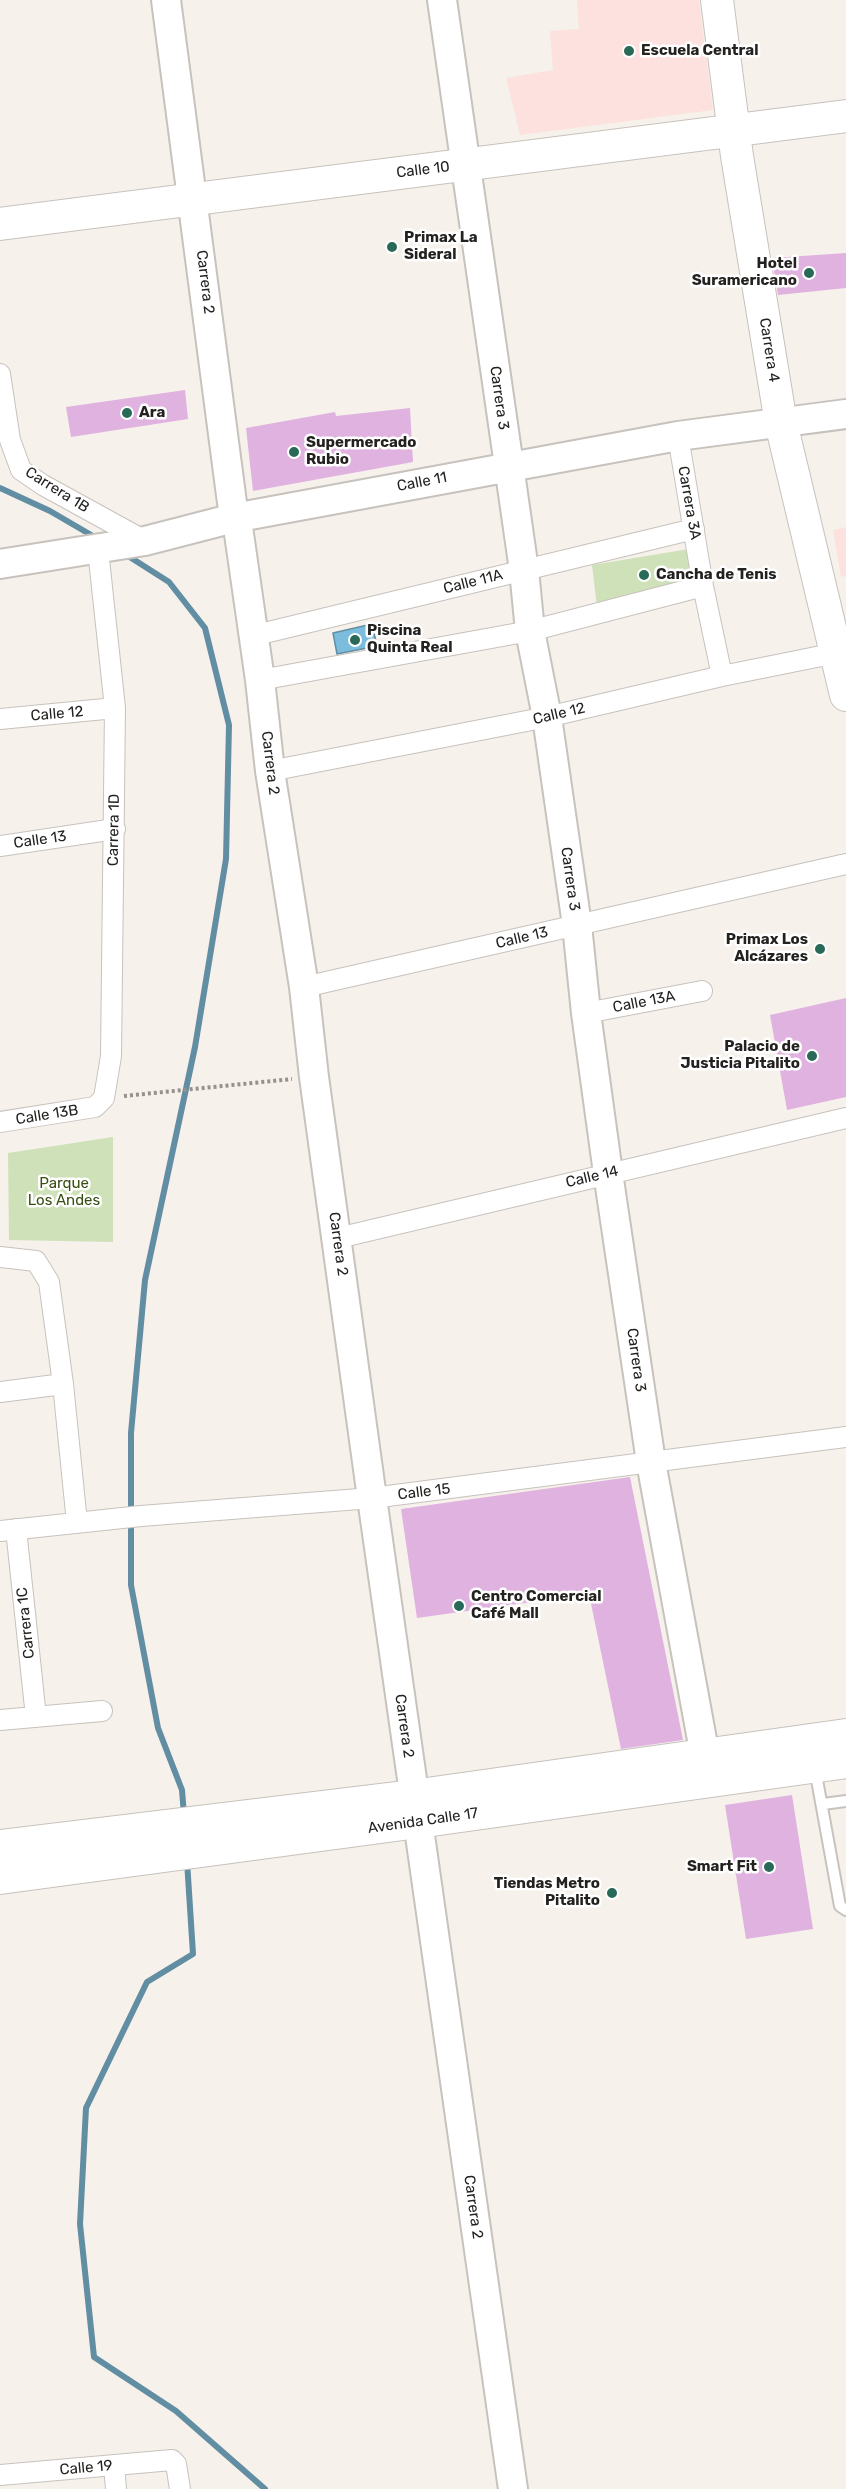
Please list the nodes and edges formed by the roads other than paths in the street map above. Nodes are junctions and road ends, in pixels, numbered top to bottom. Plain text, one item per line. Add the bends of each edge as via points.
1 (166, 0) edge
2 (442, 0) edge
3 (717, 0) edge
4 (846, 116) edge
5 (735, 130) junction
6 (465, 165) junction
7 (194, 199) junction
8 (0, 224) edge
9 (0, 374) edge
10 (846, 414) edge
11 (781, 423) junction
12 (678, 436) junction
13 (508, 466) junction
14 (234, 518) junction
15 (694, 529) junction
16 (122, 545) junction
17 (0, 564) edge
18 (524, 570) junction
19 (704, 586) junction
20 (530, 631) junction
21 (252, 636) junction
22 (841, 653) edge
23 (722, 676) junction
24 (260, 680) junction
25 (846, 695) edge
26 (115, 708) junction
27 (547, 717) junction
28 (0, 719) edge
29 (270, 771) junction
30 (115, 829) junction
31 (0, 846) edge
32 (846, 864) edge
33 (577, 925) junction
34 (304, 987) junction
35 (702, 991) dead end
36 (586, 1013) junction
37 (100, 1102) joint
38 (846, 1118) edge
39 (0, 1122) edge
40 (608, 1173) junction
41 (338, 1238) junction
42 (0, 1257) edge
43 (63, 1384) junction
44 (0, 1392) edge
45 (846, 1437) edge
46 (651, 1462) junction
47 (372, 1498) junction
48 (77, 1522) junction
49 (8, 1530) edge
50 (102, 1711) dead end
51 (36, 1717) junction
52 (0, 1720) edge
53 (846, 1735) edge
54 (705, 1756) junction
55 (846, 1762) edge
56 (814, 1766) junction
57 (846, 1801) edge
58 (822, 1804) junction
59 (416, 1809) junction
60 (186, 1838) junction
61 (0, 1846) edge
62 (0, 1878) edge
63 (846, 1910) edge
64 (114, 2465) junction
65 (0, 2475) edge
66 (116, 2489) edge
67 (180, 2489) edge
68 (513, 2489) edge

1 - 7 main road, Carrera 2
2 - 6 main road, Carrera 3
3 - 5 main road, Carrera 4
4 - 5 main road, Calle 10
5 - 6 main road, Calle 10
5 - 11 main road, Carrera 4
6 - 7 main road, Calle 10
6 - 13 main road, Carrera 3
7 - 8 main road, Calle 10
7 - 14 main road, Carrera 2
9 - 16 street, Carrera 1B via 10,440 21,470
10 - 11 main road, Calle 11
11 - 12 main road, Calle 11
11 - 22 main road, Carrera 4
12 - 13 main road, Calle 11
12 - 15 street, Carrera 3A
13 - 14 main road, Calle 11
13 - 18 main road, Carrera 3
14 - 16 main road, Calle 11
14 - 21 main road, Carrera 2
15 - 18 street, Calle 11A
15 - 19 street, Carrera 3A
16 - 17 main road, Calle 11
16 - 26 street, Carrera 1D
18 - 20 main road, Carrera 3
18 - 21 street, Calle 11A
19 - 20 street
19 - 23 street, Carrera 3A
20 - 24 street
20 - 27 main road, Carrera 3
21 - 24 main road, Carrera 2
22 - 23 street, Calle 12
22 - 25 main road, Carrera 4
23 - 27 street, Calle 12
24 - 29 main road, Carrera 2
26 - 28 street, Calle 12
26 - 30 street, Carrera 1D
27 - 29 street, Calle 12
27 - 33 main road, Carrera 3
29 - 34 main road, Carrera 2
30 - 31 street, Calle 13
30 - 37 street, Carrera 1D via 111,1056
32 - 33 street, Calle 13
33 - 34 street, Calle 13
33 - 36 main road, Carrera 3
34 - 41 main road, Carrera 2
35 - 36 street, Calle 13A
36 - 40 main road, Carrera 3
37 - 39 street, Calle 13B
38 - 40 street, Calle 14
40 - 41 street, Calle 14
40 - 46 main road, Carrera 3
41 - 47 main road, Carrera 2
42 - 43 street via 36,1261 49,1282
43 - 44 street
43 - 48 street
45 - 46 street, Calle 15
46 - 47 street, Calle 15
46 - 54 main road, Carrera 3
47 - 48 street, Calle 15
47 - 59 main road, Carrera 2
48 - 49 street, Calle 15
49 - 51 street, Carrera 1C
50 - 51 street
51 - 52 street
53 - 54 main road, Avenida Calle 17
54 - 59 main road, Avenida Calle 17
55 - 56 main road, Avenida Calle 17
56 - 58 lane
56 - 59 main road, Avenida Calle 17
57 - 58 lane
58 - 63 lane via 840,1906
59 - 60 main road, Avenida Calle 17
59 - 68 main road, Carrera 2
60 - 61 main road, Avenida Calle 17
60 - 62 main road, Avenida Calle 17
64 - 65 street, Calle 19
64 - 66 street
64 - 67 street, Calle 19 via 172,2460

